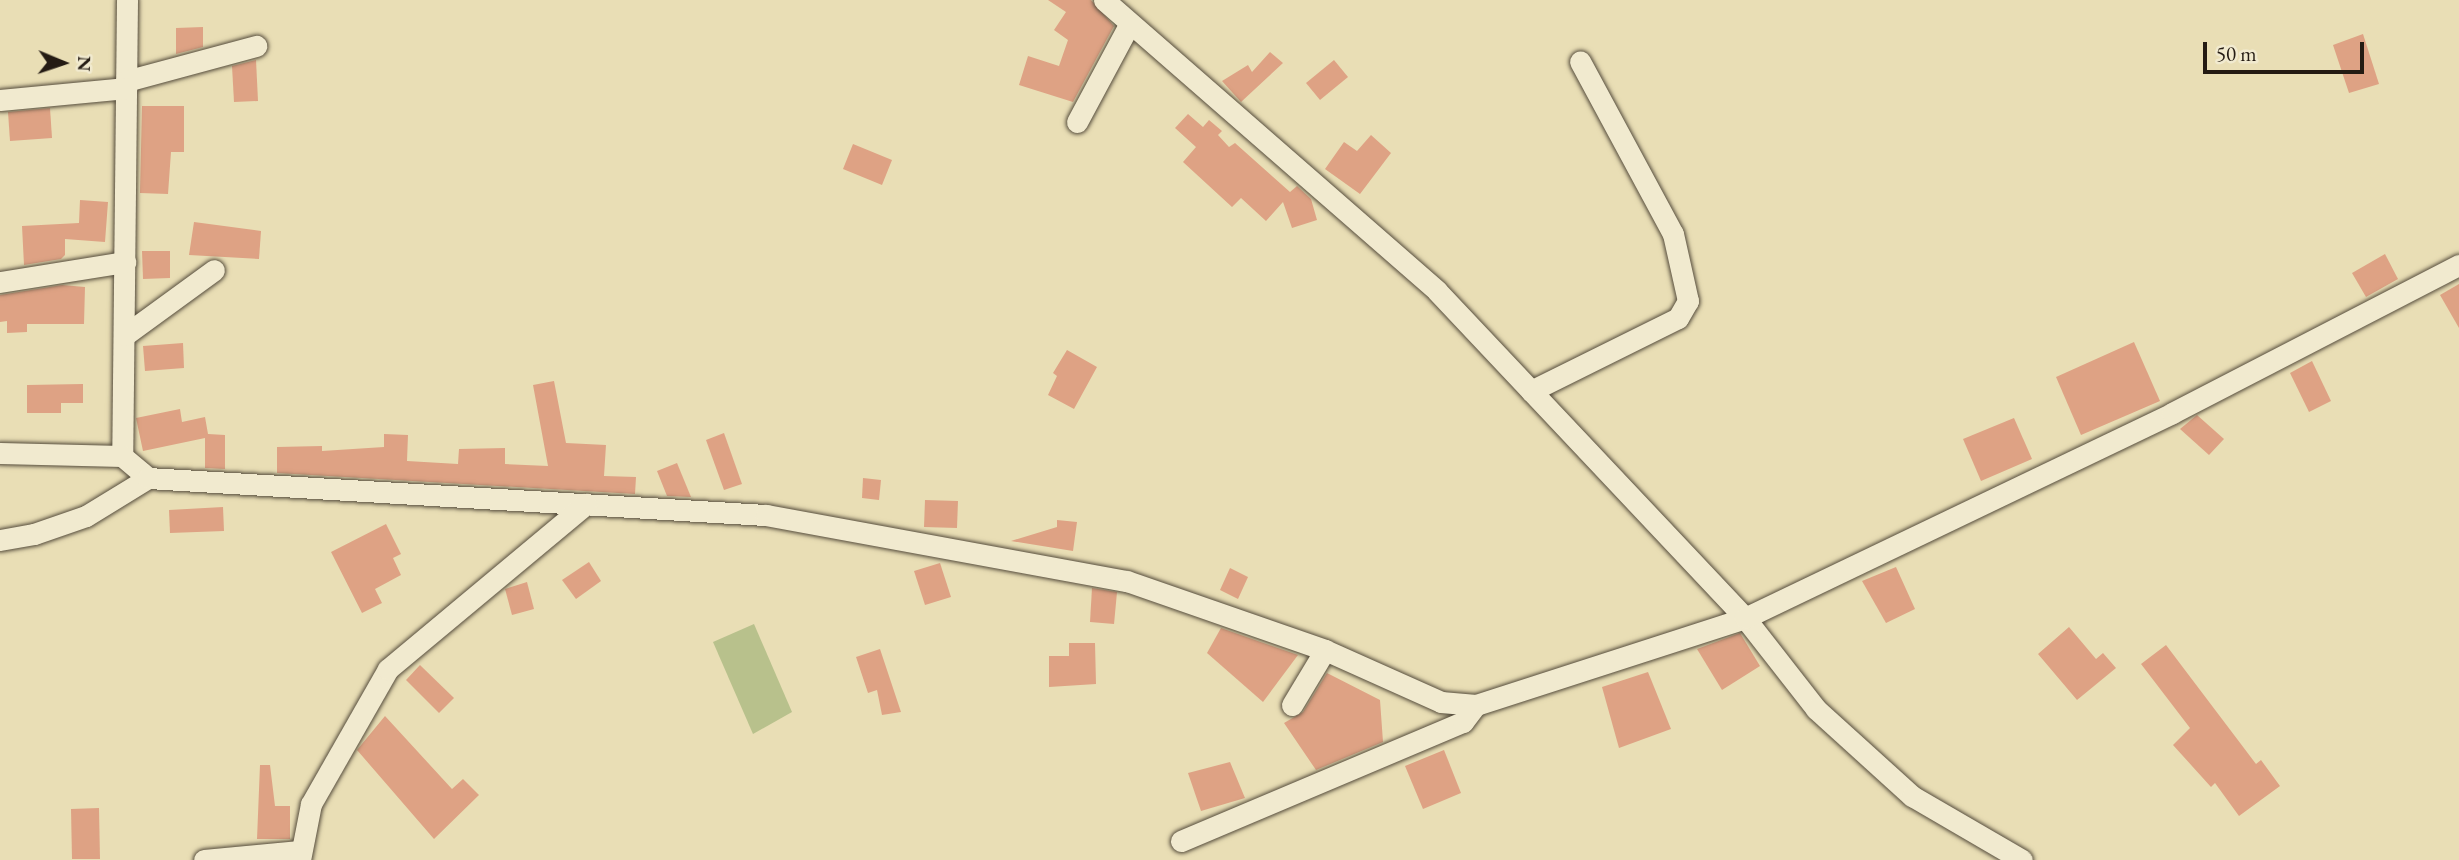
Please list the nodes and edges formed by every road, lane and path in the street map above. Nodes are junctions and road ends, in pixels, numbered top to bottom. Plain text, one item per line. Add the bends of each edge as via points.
1 (127, 0) edge
2 (1104, 0) edge
3 (1130, 23) junction
4 (256, 46) dead end
5 (1580, 61) dead end
6 (126, 85) junction
7 (0, 100) edge
8 (1077, 122) dead end
9 (125, 262) junction
10 (2459, 265) edge
11 (214, 270) dead end
12 (0, 282) edge
13 (125, 335) junction
14 (1531, 391) junction
15 (0, 453) edge
16 (122, 456) junction
17 (148, 478) junction
18 (586, 505) junction
19 (0, 540) edge
20 (1745, 618) junction
21 (1325, 650) junction
22 (1292, 705) dead end
23 (1476, 705) junction
24 (1181, 841) dead end
25 (300, 855) edge
26 (204, 860) edge
27 (2022, 860) edge

1 - 6 street
2 - 3 street
3 - 8 street
3 - 14 street via 1437,290
4 - 6 street
5 - 14 street via 1673,234 1688,301 1678,318
6 - 7 street
6 - 9 street
9 - 12 street
9 - 13 street
10 - 20 street via 2172,412
11 - 13 street
13 - 16 street
14 - 20 street
15 - 16 street
16 - 17 street
17 - 18 street
17 - 19 street via 86,516
18 - 21 street via 766,515 1127,581
18 - 25 street via 388,669 311,804
20 - 23 street
20 - 27 street via 1816,709 1912,796
21 - 22 street
21 - 23 street via 1429,698
23 - 24 street via 1463,722
25 - 26 street

